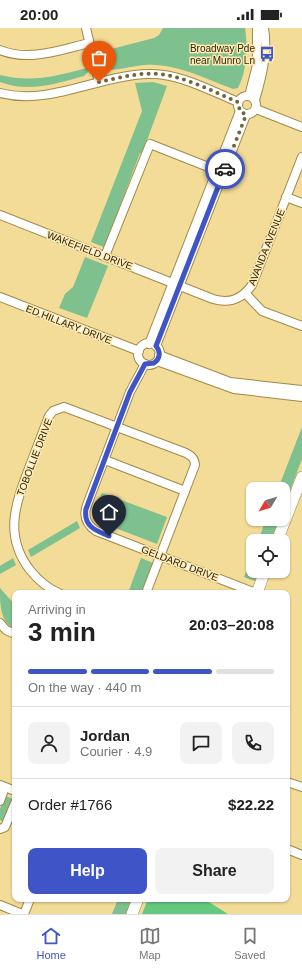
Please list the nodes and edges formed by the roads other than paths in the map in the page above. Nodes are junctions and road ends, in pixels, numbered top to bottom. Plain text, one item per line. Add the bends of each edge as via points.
1 (86, 28) edge
2 (257, 28) edge
3 (264, 28) edge
4 (89, 43) junction
5 (0, 50) edge
6 (99, 82) junction
7 (0, 93) edge
8 (252, 98) junction
9 (238, 102) junction
10 (256, 109) junction
11 (243, 113) junction
12 (302, 127) edge
13 (302, 157) edge
14 (220, 172) junction
15 (286, 197) junction
16 (302, 203) edge
17 (0, 215) edge
18 (106, 256) junction
19 (176, 284) junction
20 (245, 293) junction
21 (0, 297) edge
22 (302, 326) edge
23 (152, 345) junction
24 (139, 351) junction
25 (158, 358) junction
26 (145, 364) junction
27 (302, 390) edge
28 (302, 397) edge
29 (117, 426) junction
30 (105, 460) junction
31 (302, 477) edge
32 (185, 491) junction
33 (280, 534) edge
34 (161, 556) junction
35 (262, 578) edge
36 (53, 590) edge
37 (147, 590) edge
38 (248, 590) edge
39 (257, 590) edge
40 (1, 627) edge
41 (12, 632) edge
42 (290, 783) edge
43 (3, 786) edge
44 (302, 787) edge
45 (0, 801) edge
46 (12, 812) edge
47 (0, 830) edge
48 (290, 850) edge
49 (302, 855) edge
50 (29, 902) edge
51 (137, 902) edge
52 (0, 905) edge
53 (23, 914) edge
54 (132, 914) edge

1 - 4 street
2 - 8 street via 257,65
3 - 8 street via 263,69
4 - 5 street via 37,55 15,55
4 - 6 street
6 - 7 street via 38,96
6 - 9 street via 126,76 160,74
8 - 9 street via 241,98
8 - 10 street
9 - 11 street
10 - 11 street via 252,113
10 - 12 street
11 - 14 street
13 - 15 street, AVANDA AVENUE
14 - 18 street via 150,144
14 - 19 street
15 - 16 street
15 - 20 street, AVANDA AVENUE via 256,277
17 - 18 street, WAKEFIELD DRIVE
18 - 19 street, WAKEFIELD DRIVE
19 - 20 street, AVANDA AVENUE via 213,299 225,301 236,300
19 - 23 street
20 - 22 street via 262,311
21 - 24 street, ED HILLARY DRIVE
23 - 24 street via 143,346
23 - 25 street
24 - 26 street via 139,358
25 - 26 street via 151,365
25 - 27 street via 230,382
25 - 28 street via 234,390
26 - 29 street, GELDARD DRIVE via 130,392
29 - 30 street, GELDARD DRIVE
29 - 32 street, TOBOLLIE DRIVE via 191,455 195,465
29 - 36 street, TOBOLLIE DRIVE via 68,407 53,410 48,416 19,493 14,526 19,551 34,575
30 - 32 street
30 - 34 street, GELDARD DRIVE via 86,509 88,525 96,531
31 - 33 main road
32 - 34 street
34 - 37 street
34 - 38 street, GELDARD DRIVE
35 - 39 main road
40 - 41 street
42 - 44 street
43 - 45 street
46 - 47 street via 7,824
48 - 49 street
50 - 53 street
51 - 54 main road
52 - 53 street

